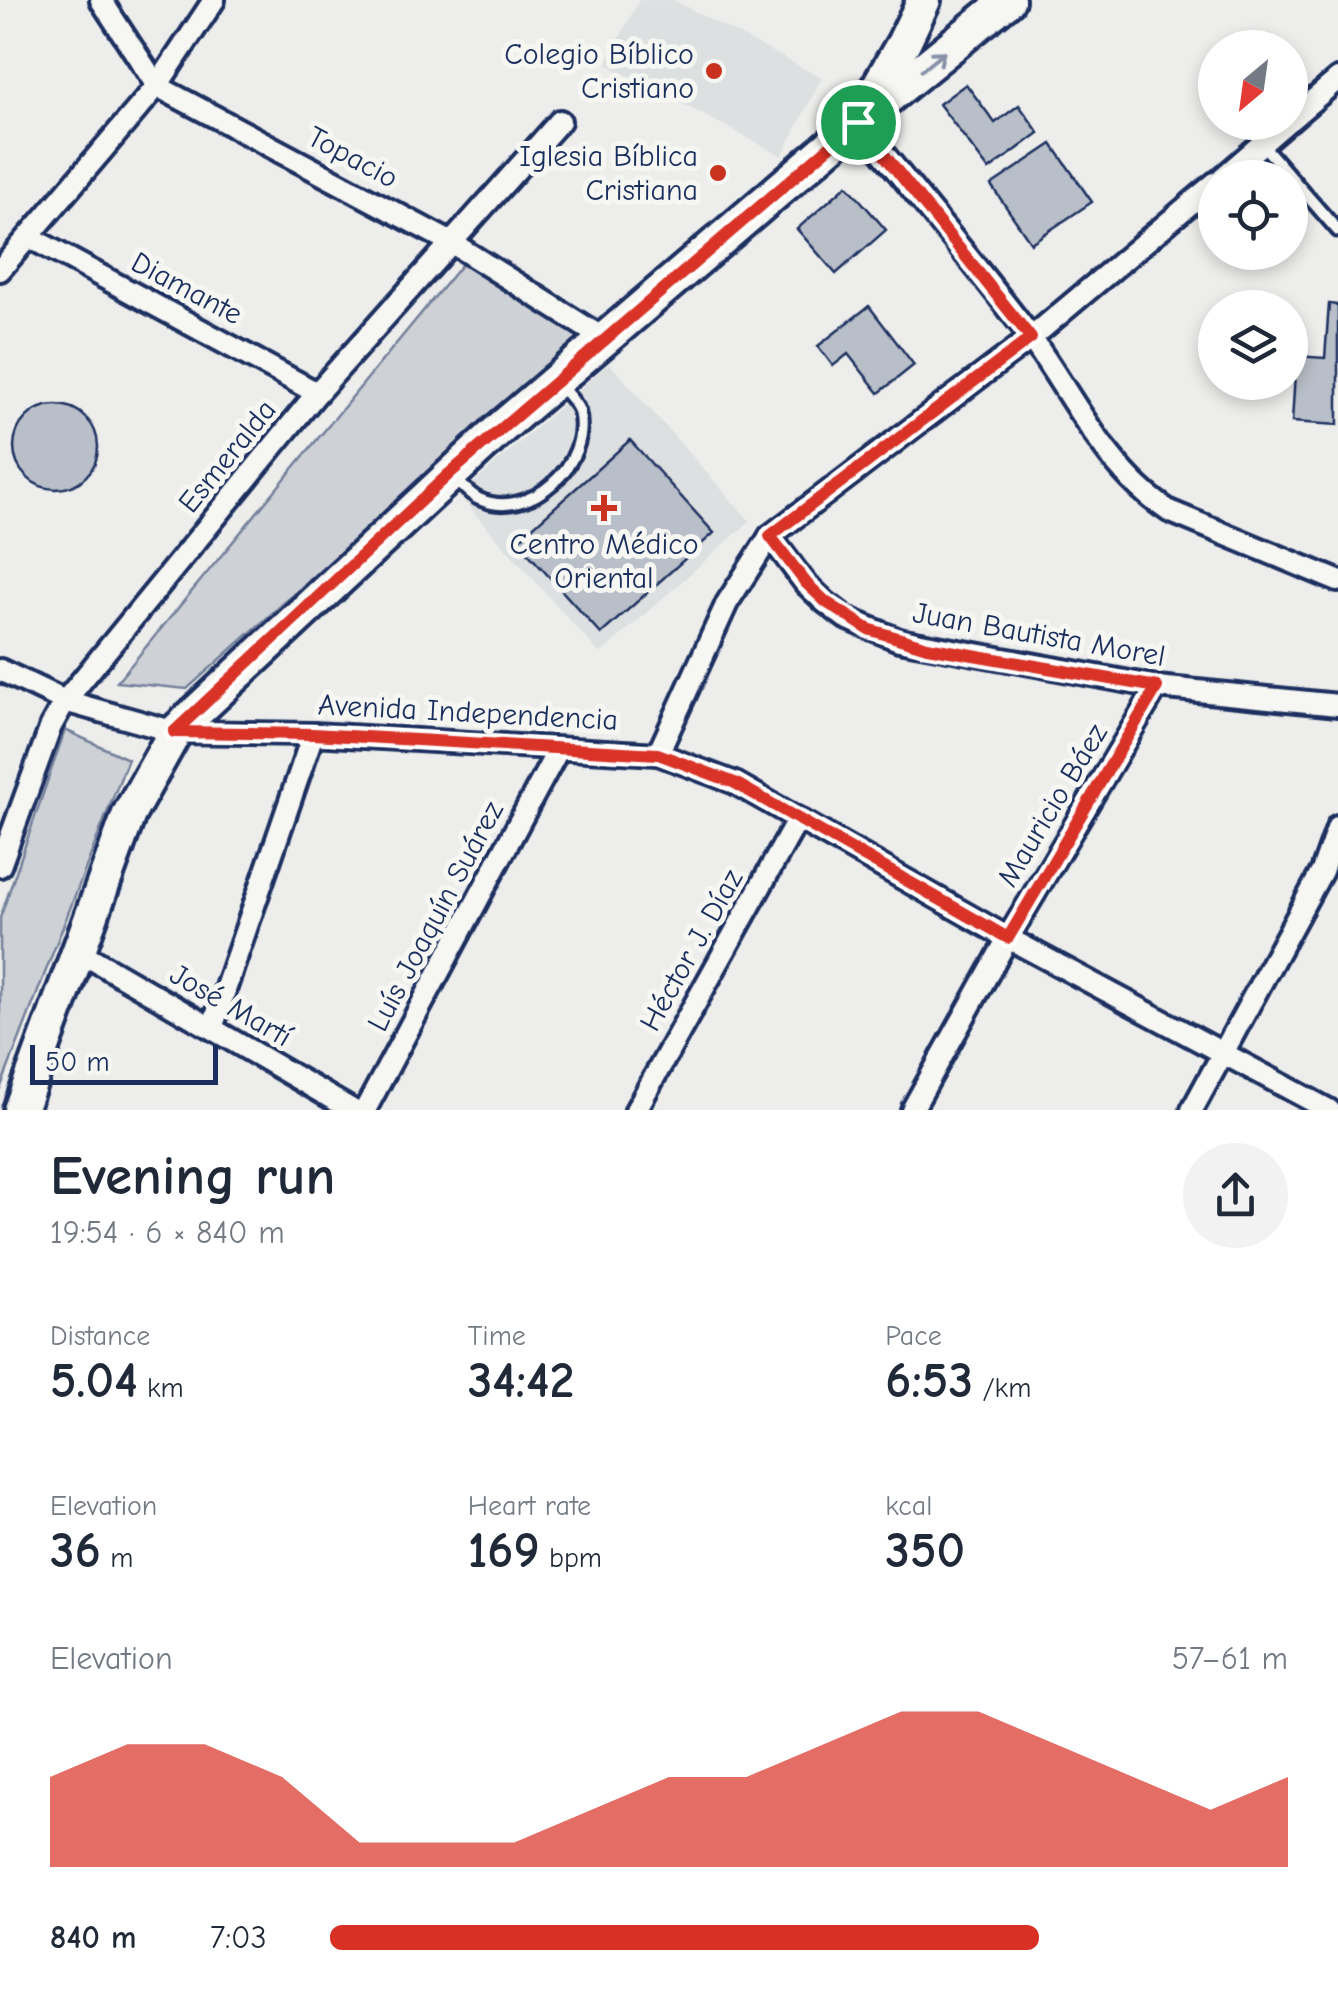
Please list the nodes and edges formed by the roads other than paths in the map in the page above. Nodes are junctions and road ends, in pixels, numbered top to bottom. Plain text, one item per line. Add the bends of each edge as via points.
1 (101, 0) edge
2 (214, 0) edge
3 (924, 0) edge
4 (1008, 0) edge
5 (1338, 79) edge
6 (157, 86) junction
7 (1308, 104) edge
8 (560, 121) dead end
9 (858, 122) junction
10 (1267, 140) edge
11 (1262, 144) junction
12 (1243, 160) edge
13 (1198, 197) edge
14 (1338, 231) edge
15 (29, 237) junction
16 (452, 243) junction
17 (0, 270) edge
18 (1031, 338) junction
19 (606, 340) junction
20 (556, 382) junction
21 (318, 393) junction
22 (449, 474) junction
23 (770, 536) junction
24 (1338, 581) edge
25 (0, 670) edge
26 (1157, 687) junction
27 (65, 701) junction
28 (1338, 705) edge
29 (174, 732) junction
30 (313, 734) junction
31 (558, 750) junction
32 (658, 754) junction
33 (798, 818) junction
34 (1338, 826) edge
35 (0, 866) edge
36 (1008, 938) junction
37 (80, 952) junction
38 (212, 1028) junction
39 (1223, 1056) junction
40 (20, 1110) edge
41 (352, 1110) edge
42 (365, 1110) edge
43 (636, 1110) edge
44 (912, 1110) edge
45 (1192, 1110) edge
46 (1328, 1110) edge

1 - 6 street, Topacio
2 - 6 street
3 - 9 main road
9 -> 4 main road
5 - 7 street
6 - 15 street
6 - 16 street, Topacio
8 - 16 street, Esmeralda
9 - 18 street
9 - 19 main road
10 - 11 street
11 - 12 street
11 - 14 lane
13 - 18 street
15 - 17 street
15 - 21 street, Diamante
16 - 19 street, Topacio
16 - 21 street, Esmeralda
18 - 23 street
18 - 24 street via 1104,447 1148,498
19 - 20 main road
20 - 22 main road
20 - 22 lane via 578,407 580,424 574,456 554,483 526,499 494,502 478,498
21 - 27 street, Esmeralda
22 - 29 main road
23 - 26 street, Juan Bautista Morel via 826,602 868,629 927,647
23 - 32 street via 727,603
25 - 27 street, Avenida Independencia
26 - 28 street, Juan Bautista Morel
26 - 36 street, Mauricio Báez
27 - 29 street, Avenida Independencia
27 - 35 street, Esmeralda
29 - 30 street, Avenida Independencia
29 - 37 main road via 129,814
30 - 31 street, Avenida Independencia
30 - 38 street
31 - 32 street, Avenida Independencia
31 - 42 street, Luís Joaquín Suárez
32 - 33 street, Avenida Independencia via 735,783
33 - 36 street, Avenida Independencia
33 - 43 street, Héctor J. Díaz
34 - 39 street via 1322,871
36 - 39 street, Avenida Independencia
36 - 44 street, Mauricio Báez
37 - 38 street, José Martí
37 - 40 main road
38 - 41 street, José Martí
39 - 45 street
39 - 46 street, Avenida Independencia

